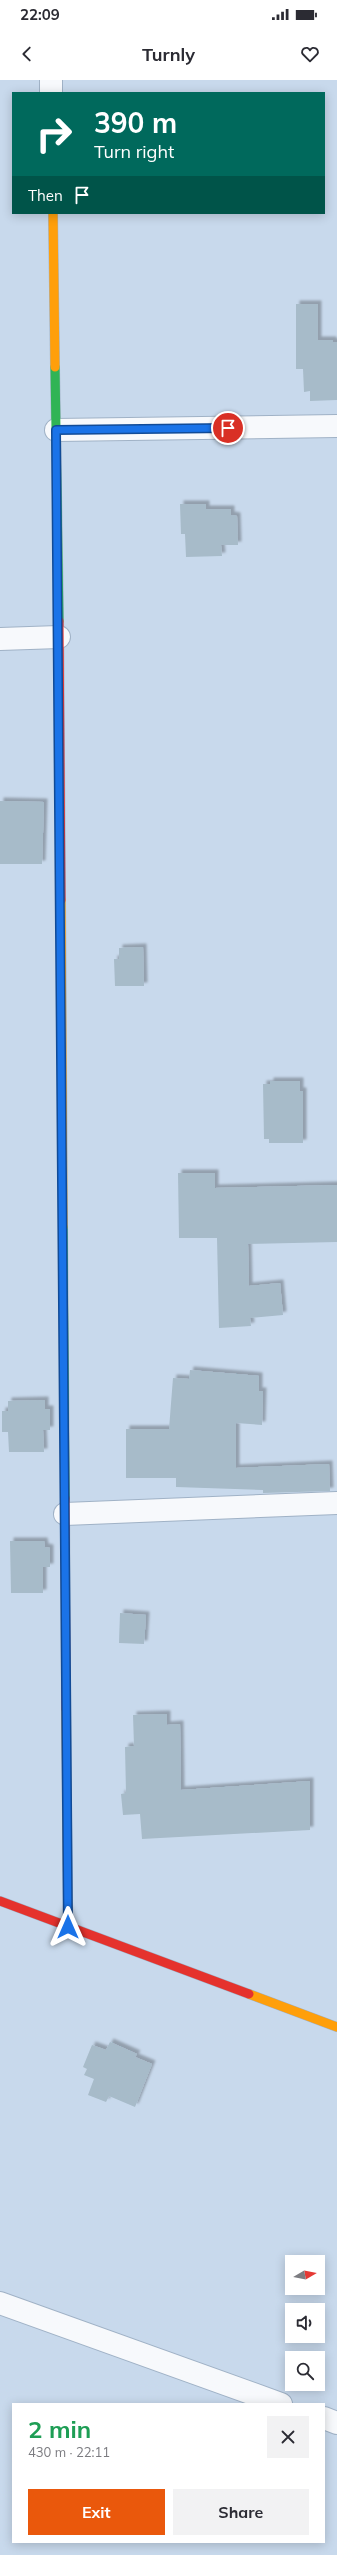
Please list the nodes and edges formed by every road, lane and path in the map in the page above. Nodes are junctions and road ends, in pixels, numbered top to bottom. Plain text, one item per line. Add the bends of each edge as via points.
1 (51, 80) edge
2 (51, 92) edge
3 (53, 214) edge
4 (337, 426) edge
5 (56, 430) junction
6 (60, 637) junction
7 (0, 639) edge
8 (337, 1503) edge
9 (66, 1514) junction
10 (0, 1901) edge
11 (68, 1927) junction
12 (337, 2027) edge
13 (0, 2302) edge
14 (278, 2403) edge
15 (325, 2418) edge
16 (337, 2423) edge

1 - 2 street
3 - 5 street
4 - 5 street
5 - 6 street
6 - 7 street
6 - 9 street
8 - 9 street
9 - 11 street
10 - 11 street
11 - 12 street
13 - 14 street
15 - 16 street

